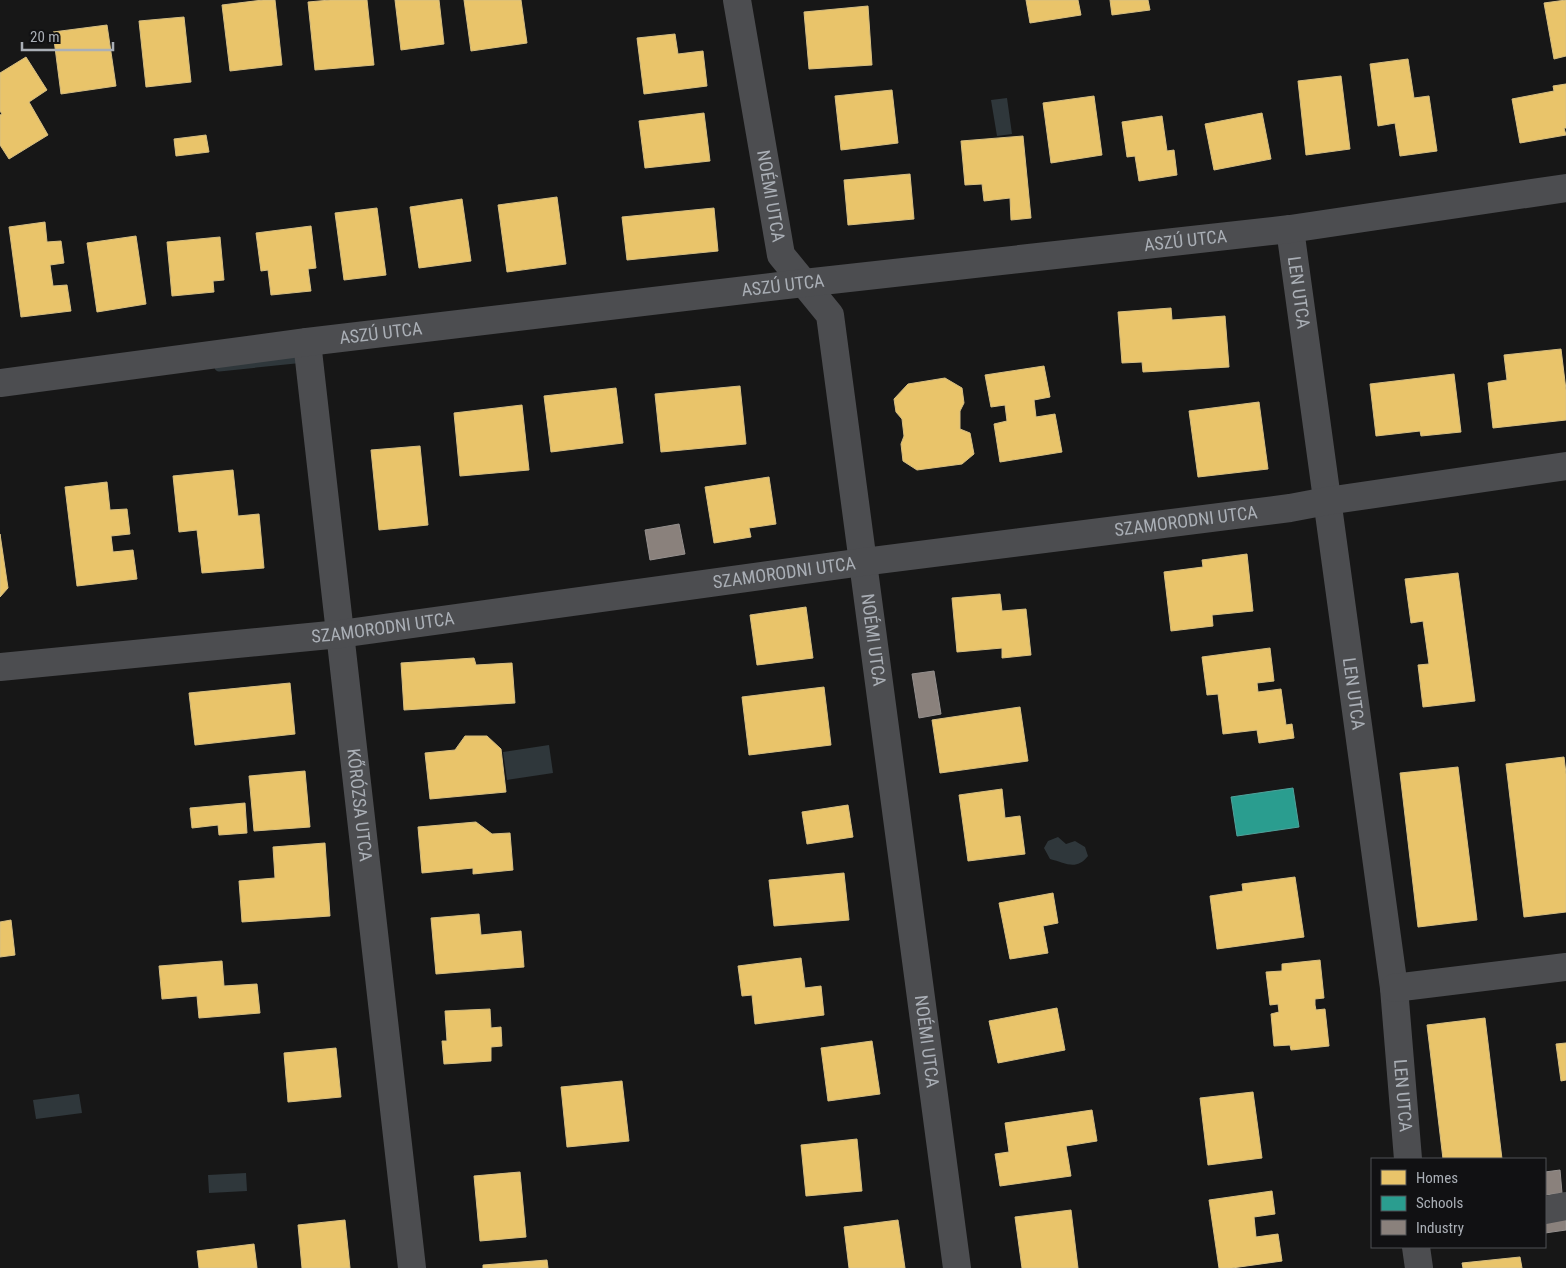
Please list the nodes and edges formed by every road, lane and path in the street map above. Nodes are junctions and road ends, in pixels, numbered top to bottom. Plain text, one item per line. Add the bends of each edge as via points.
1 (737, 0) edge
2 (1566, 188) edge
3 (1290, 229) junction
4 (804, 283) junction
5 (307, 342) junction
6 (0, 383) edge
7 (1566, 466) edge
8 (1327, 501) junction
9 (864, 562) junction
10 (340, 634) junction
11 (0, 667) edge
12 (1566, 967) edge
13 (1394, 988) junction
14 (1408, 1158) edge
15 (1566, 1206) edge
16 (1546, 1210) edge
17 (1416, 1248) edge
18 (412, 1268) edge
19 (958, 1268) edge
20 (1419, 1268) edge

1 - 4 street, NOÉMI UTCA via 781,254
2 - 3 street, ASZÚ UTCA
3 - 4 street, ASZÚ UTCA
3 - 8 street, LEN UTCA
4 - 5 street, ASZÚ UTCA
4 - 9 street, NOÉMI UTCA via 830,315
5 - 6 street, ASZÚ UTCA
5 - 10 street, KŐRÓZSA UTCA
7 - 8 street, SZAMORODNI UTCA
8 - 9 street, SZAMORODNI UTCA
8 - 13 street, LEN UTCA
9 - 10 street, SZAMORODNI UTCA
9 - 19 street, NOÉMI UTCA
10 - 11 street, SZAMORODNI UTCA
10 - 18 street, KŐRÓZSA UTCA
12 - 13 street
13 - 14 street, LEN UTCA
15 - 16 street
17 - 20 street

